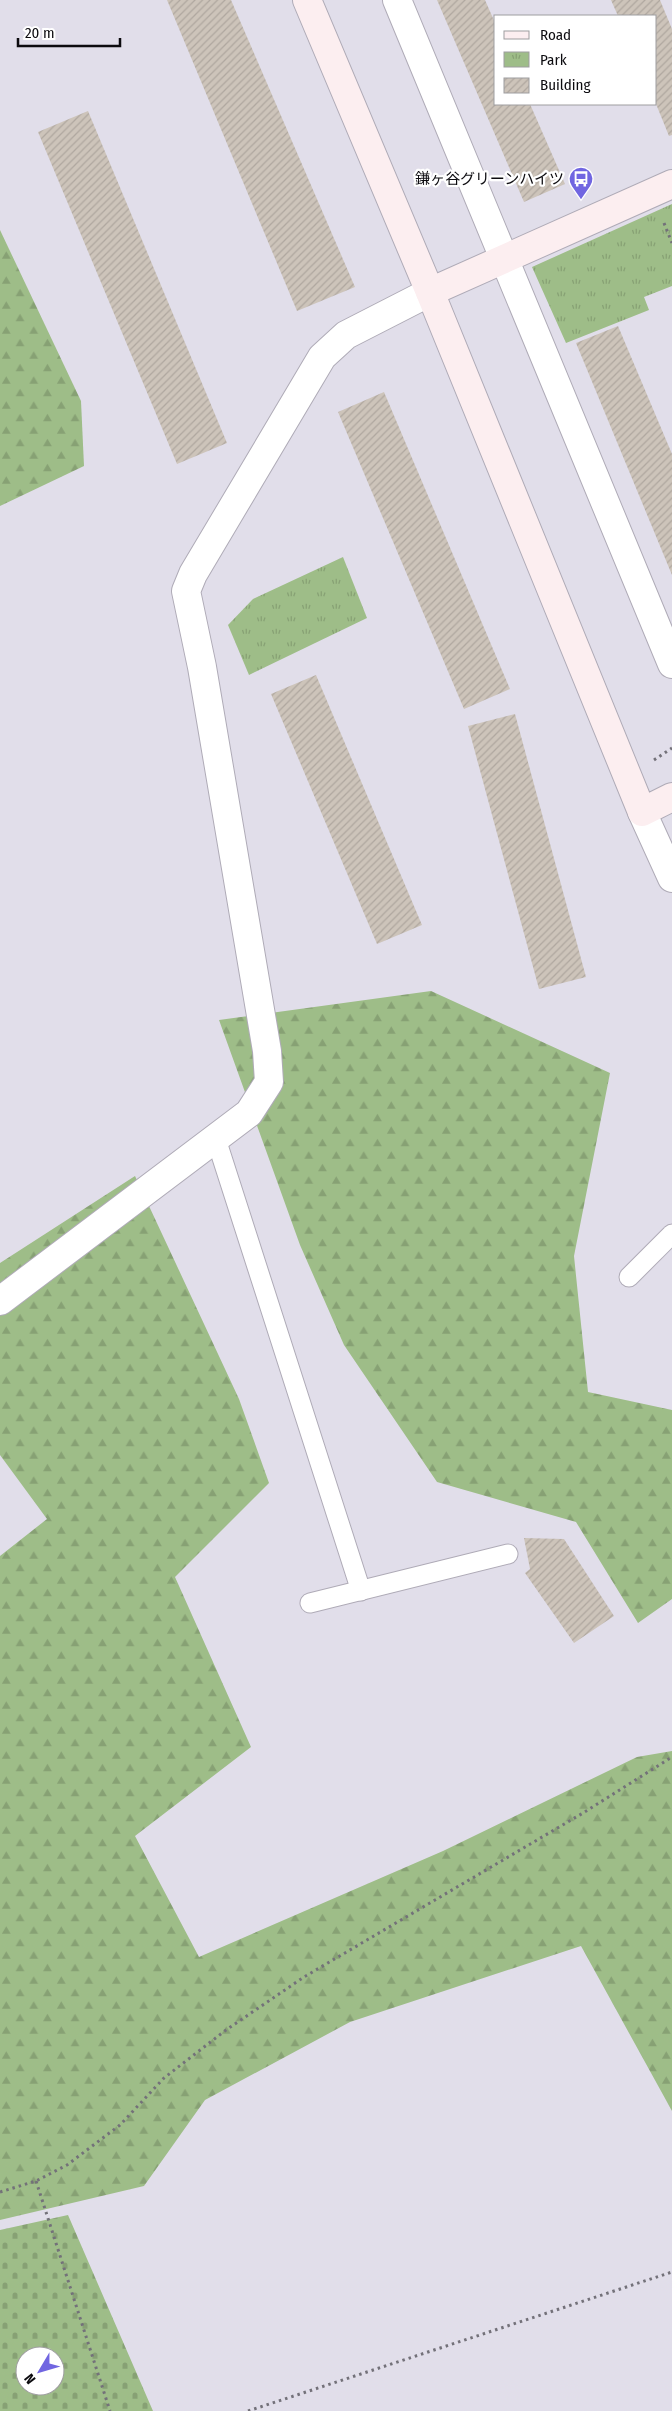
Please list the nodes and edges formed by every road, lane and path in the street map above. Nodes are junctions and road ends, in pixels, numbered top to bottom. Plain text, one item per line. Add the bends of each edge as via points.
1 (307, 0) edge
2 (397, 0) edge
3 (672, 184) edge
4 (504, 257) junction
5 (430, 292) junction
6 (672, 664) edge
7 (672, 748) edge
8 (648, 763) dead end
9 (672, 797) edge
10 (642, 812) junction
11 (672, 878) edge
12 (216, 1139) junction
13 (672, 1234) edge
14 (629, 1277) dead end
15 (0, 1301) edge
16 (508, 1554) dead end
17 (361, 1591) junction
18 (310, 1603) dead end
19 (672, 1757) edge
20 (36, 2181) junction
21 (0, 2192) edge
22 (672, 2272) edge
23 (110, 2411) edge
24 (248, 2411) edge

1 - 5 street
2 - 4 street
3 - 4 street
4 - 5 street
4 - 6 street
5 - 10 street
5 - 12 street via 346,335 322,357 186,591 202,667 267,1051 269,1082 249,1113
7 - 8 path
9 - 10 street
10 - 11 street
12 - 15 street
12 - 17 lane
13 - 14 lane
16 - 17 lane
17 - 18 lane
19 - 20 path via 304,1977 226,2030 164,2078 120,2125 67,2165
20 - 21 path
20 - 23 path
22 - 24 path

